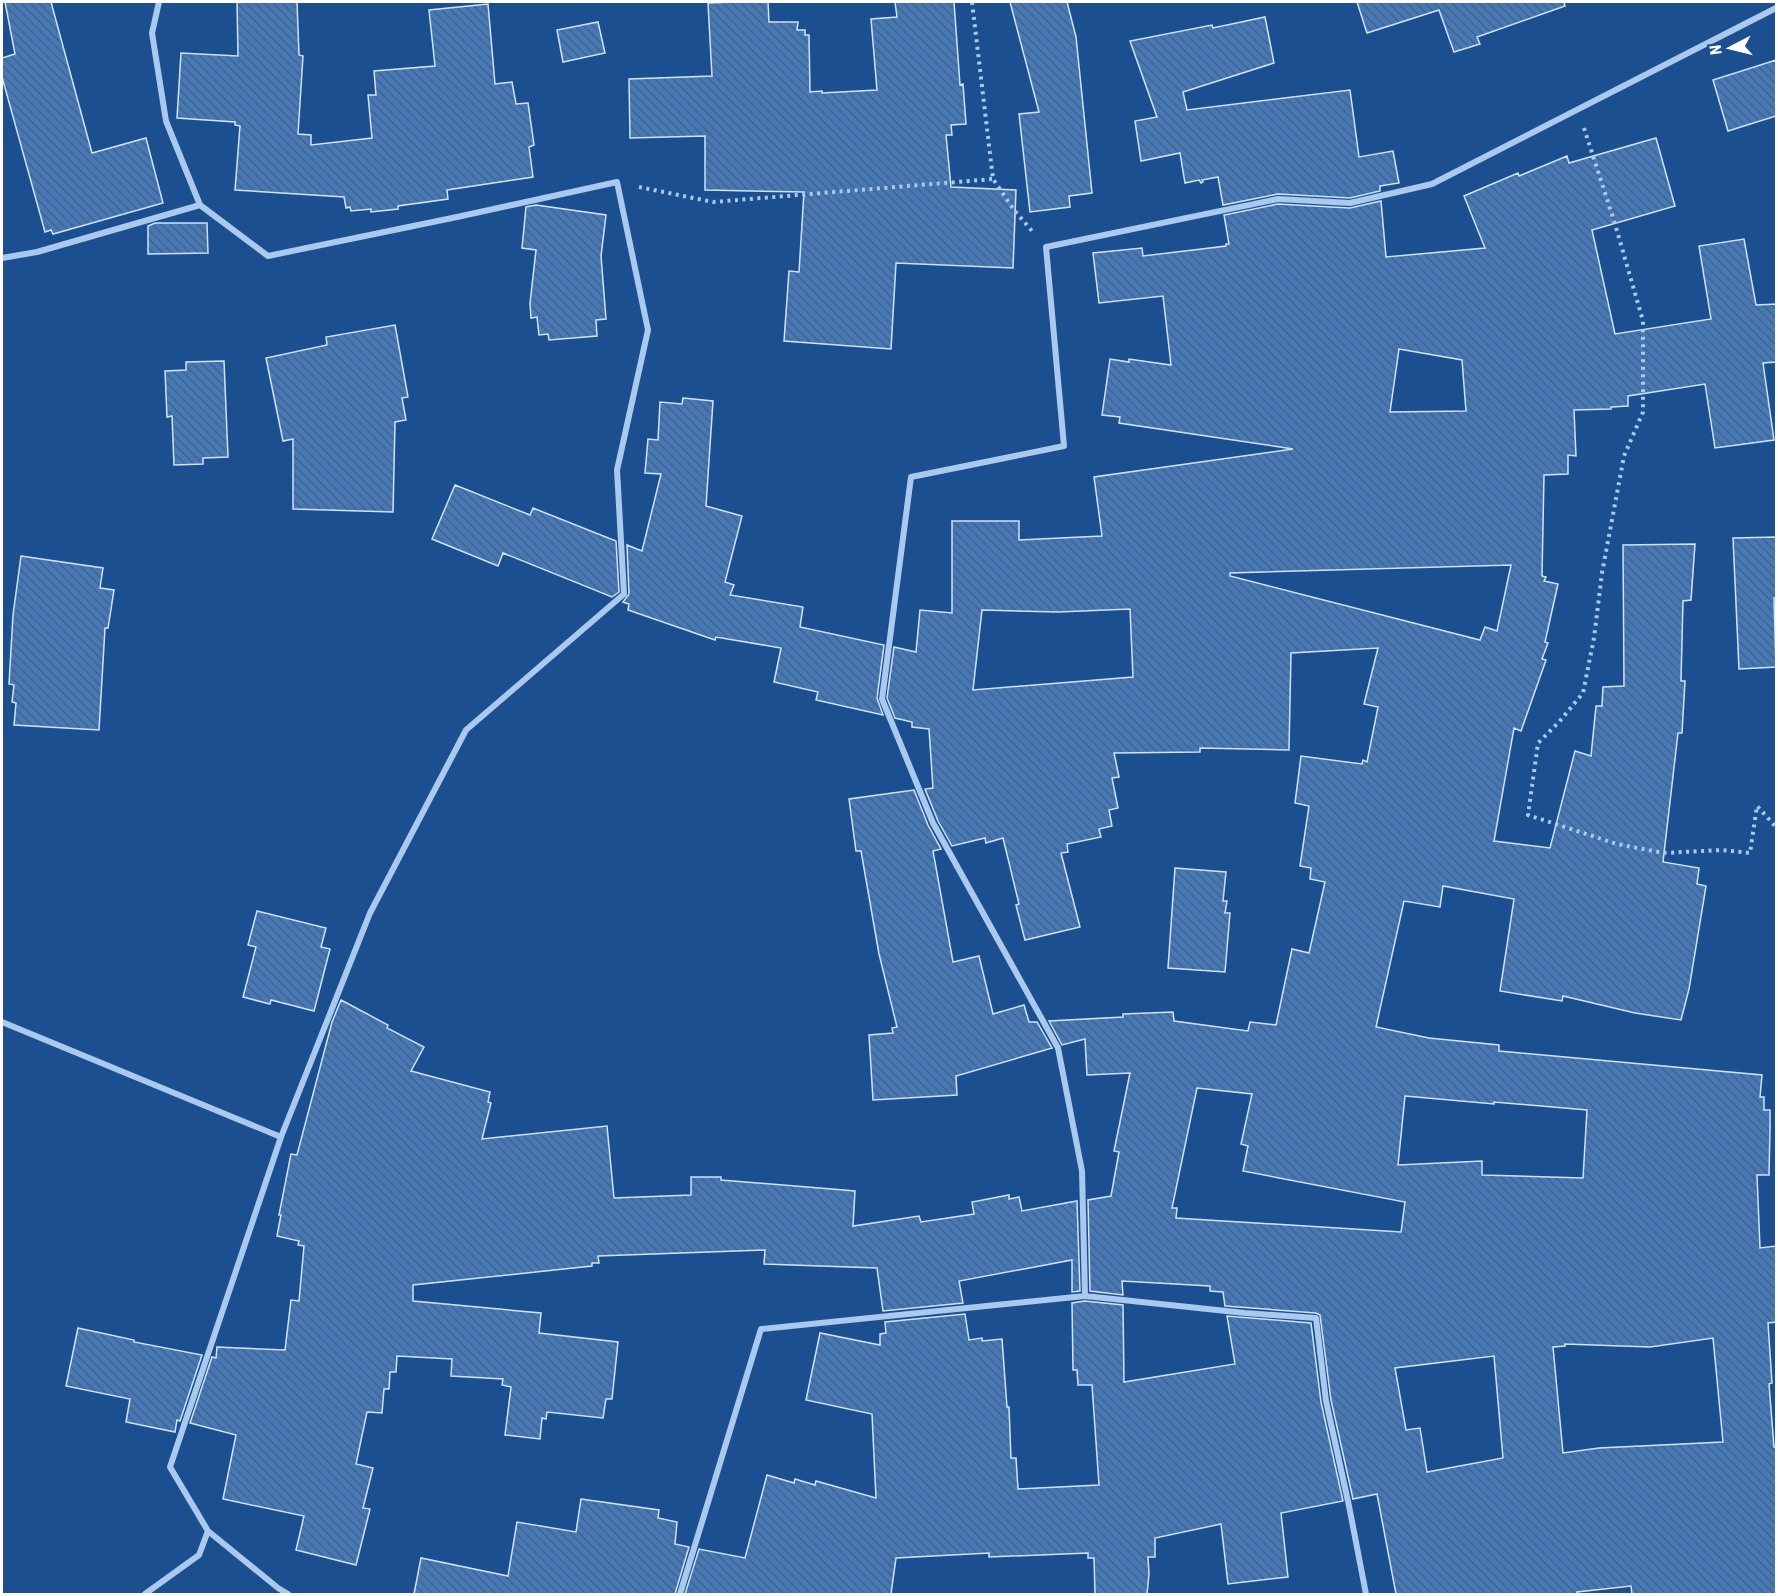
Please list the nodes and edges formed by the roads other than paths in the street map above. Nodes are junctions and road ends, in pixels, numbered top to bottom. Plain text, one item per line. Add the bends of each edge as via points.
1 (159, 2) edge
2 (1776, 8) edge
3 (200, 205) junction
4 (2, 258) edge
5 (2, 1022) edge
6 (281, 1137) junction
7 (1085, 1296) junction
8 (208, 1531) junction
9 (145, 1594) edge
10 (288, 1594) edge
11 (680, 1594) edge
12 (1366, 1594) edge

1 - 3 street via 152,33 166,121
2 - 7 street via 1432,184 1350,203 1278,199 1046,247 1064,446 911,477 882,699 933,823 1058,1048 1082,1171
3 - 4 street via 38,252
3 - 6 street via 268,256 617,182 648,330 617,470 624,594 466,730 370,913
5 - 6 street
6 - 8 street via 170,1467
7 - 11 street via 761,1329
7 - 12 street via 1316,1318 1326,1401
8 - 9 street via 199,1555
8 - 10 street

